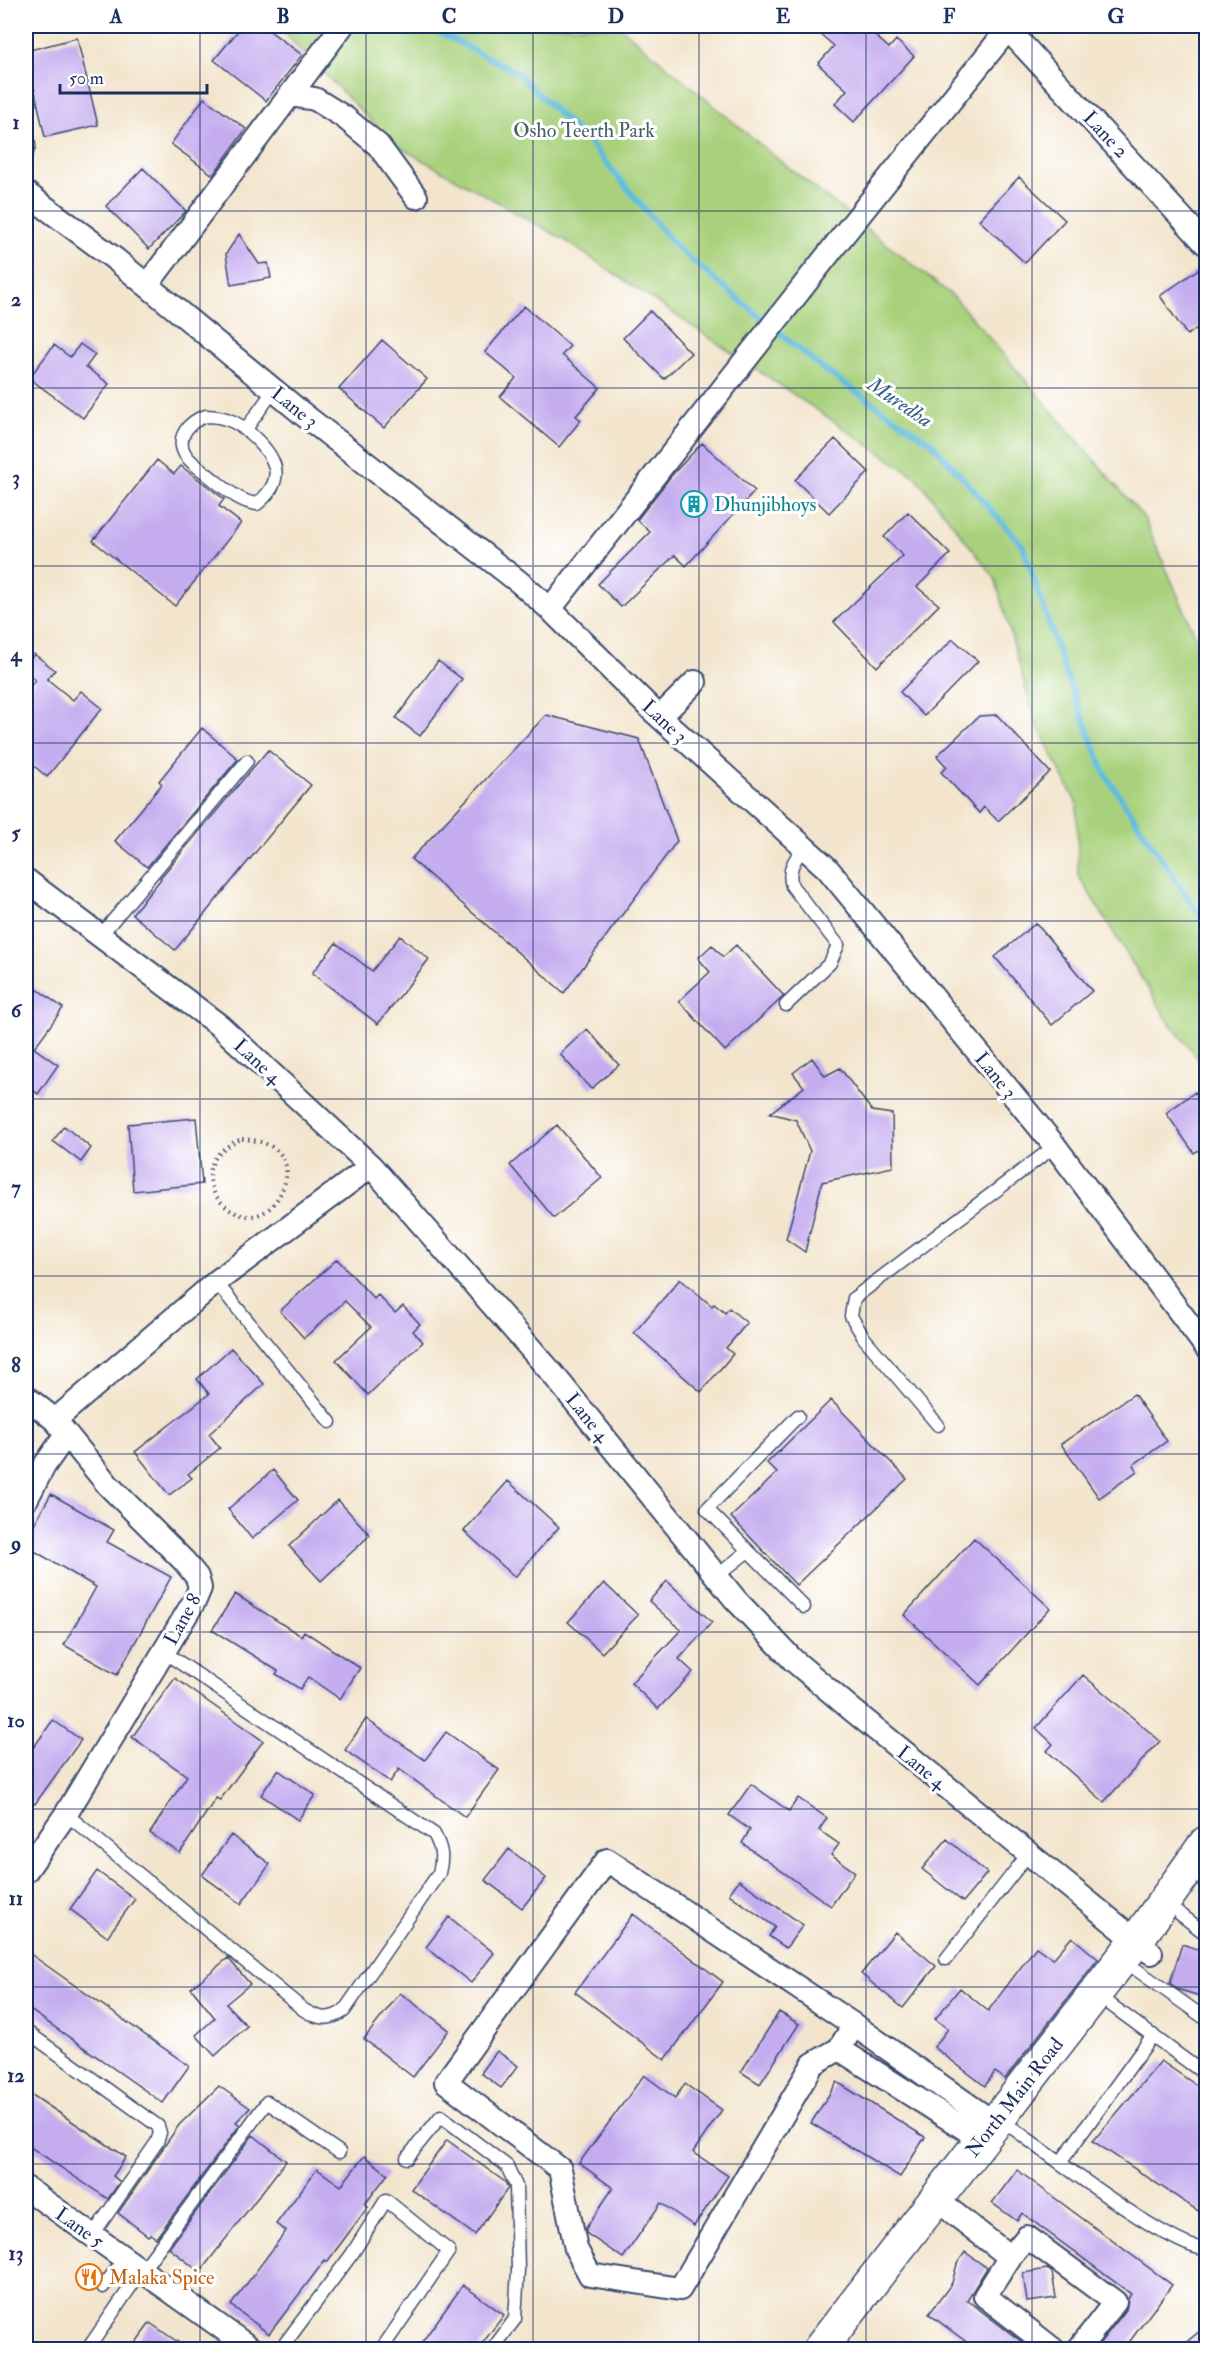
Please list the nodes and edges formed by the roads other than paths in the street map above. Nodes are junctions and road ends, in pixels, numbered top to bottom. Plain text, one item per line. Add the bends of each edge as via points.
1 (1007, 27) edge
2 (332, 29) edge
3 (290, 94) junction
4 (26, 122) edge
5 (26, 155) edge
6 (26, 193) edge
7 (416, 197) dead end
8 (1206, 244) edge
9 (147, 285) junction
10 (274, 390) junction
11 (246, 429) junction
12 (550, 609) junction
13 (694, 682) dead end
14 (660, 717) junction
15 (247, 761) dead end
16 (804, 847) junction
17 (26, 880) edge
18 (100, 936) junction
19 (786, 1005) dead end
20 (1055, 1146) junction
21 (370, 1166) junction
22 (216, 1282) junction
23 (1206, 1347) edge
24 (26, 1397) edge
25 (798, 1416) dead end
26 (330, 1422) dead end
27 (938, 1425) dead end
28 (60, 1427) junction
29 (26, 1500) edge
30 (748, 1551) junction
31 (717, 1576) junction
32 (804, 1607) dead end
33 (164, 1652) junction
34 (66, 1814) junction
35 (1206, 1843) edge
36 (1029, 1853) junction
37 (29, 1859) edge
38 (1206, 1878) edge
39 (1180, 1914) junction
40 (1206, 1934) edge
41 (1141, 1955) junction
42 (946, 1959) dead end
43 (1111, 2005) junction
44 (1206, 2019) edge
45 (854, 2025) junction
46 (26, 2031) edge
47 (1153, 2035) junction
48 (839, 2049) junction
49 (1206, 2075) edge
50 (996, 2131) junction
51 (339, 2152) dead end
52 (407, 2158) dead end
53 (1060, 2163) junction
54 (26, 2188) edge
55 (951, 2211) junction
56 (92, 2236) junction
57 (1206, 2249) edge
58 (1010, 2257) junction
59 (133, 2264) junction
60 (103, 2287) dead end
61 (87, 2349) edge
62 (253, 2349) edge
63 (280, 2349) edge
64 (381, 2349) edge
65 (492, 2349) edge
66 (819, 2349) edge
67 (844, 2349) edge
68 (1054, 2349) edge
69 (1078, 2349) edge

1 - 8 street, Lane 2
1 - 12 street
2 - 3 street
3 - 7 street via 315,99 344,117 378,145
3 - 9 street
4 - 5 lane
6 - 9 street, Lane 3
9 - 10 street, Lane 3
10 - 11 lane
10 - 12 street, Lane 3
11 - 11 lane via 273,459 276,470 274,484 257,504 247,503 230,492 187,457 182,446 187,427 206,416 231,419
12 - 14 street, Lane 3
13 - 14 street
14 - 16 street, Lane 3
15 - 18 lane
16 - 19 lane via 791,868 792,886 838,945 830,963
16 - 20 street, Lane 3 via 827,868
17 - 18 street, Lane 4
18 - 21 street, Lane 4 via 220,1026
20 - 23 street, Lane 3
20 - 27 lane via 854,1298 851,1316 864,1338
21 - 22 street
21 - 31 street, Lane 4 via 552,1373
22 - 26 lane
22 - 28 street
24 - 28 street, Lane 8
25 - 30 lane via 707,1509
28 - 29 street
28 - 33 street, Lane 8 via 108,1485 197,1577 200,1588 195,1600
30 - 31 lane
30 - 32 lane
31 - 36 street, Lane 4 via 794,1660
33 - 34 street, Lane 8
33 - 34 lane via 434,1834 442,1849 439,1873 344,2011 332,2019 316,2017
34 - 37 street, Lane 8
35 - 41 main road, North Main Road
36 - 41 street, Lane 4
36 - 42 lane
38 - 39 main road, North Main Road
39 - 40 lane
39 - 41 main road, North Main Road
41 - 43 main road, North Main Road
41 - 44 lane
41 - 50 main road, North Main Road
43 - 47 lane
43 - 50 main road, North Main Road
45 - 48 street
45 - 48 street via 607,1860 446,2082 560,2169 576,2249 590,2275 680,2289 813,2064
45 - 50 street
46 - 56 lane via 158,2126 157,2142
47 - 49 lane
47 - 53 lane
48 - 50 street
50 - 53 lane
50 - 55 main road, North Main Road
50 - 66 main road, North Main Road
51 - 59 lane via 267,2102
52 - 65 lane via 441,2116 507,2166 512,2176 516,2186 517,2302 515,2319
53 - 57 lane via 1128,2211 1184,2243
54 - 56 street, Lane 5
55 - 58 street
55 - 67 main road, North Main Road
56 - 59 street, Lane 5
58 - 68 street via 985,2296
58 - 69 street via 1026,2237 1115,2302
59 - 60 lane
59 - 61 lane
59 - 62 street, Lane 5
63 - 64 lane via 352,2254 386,2200 449,2251

